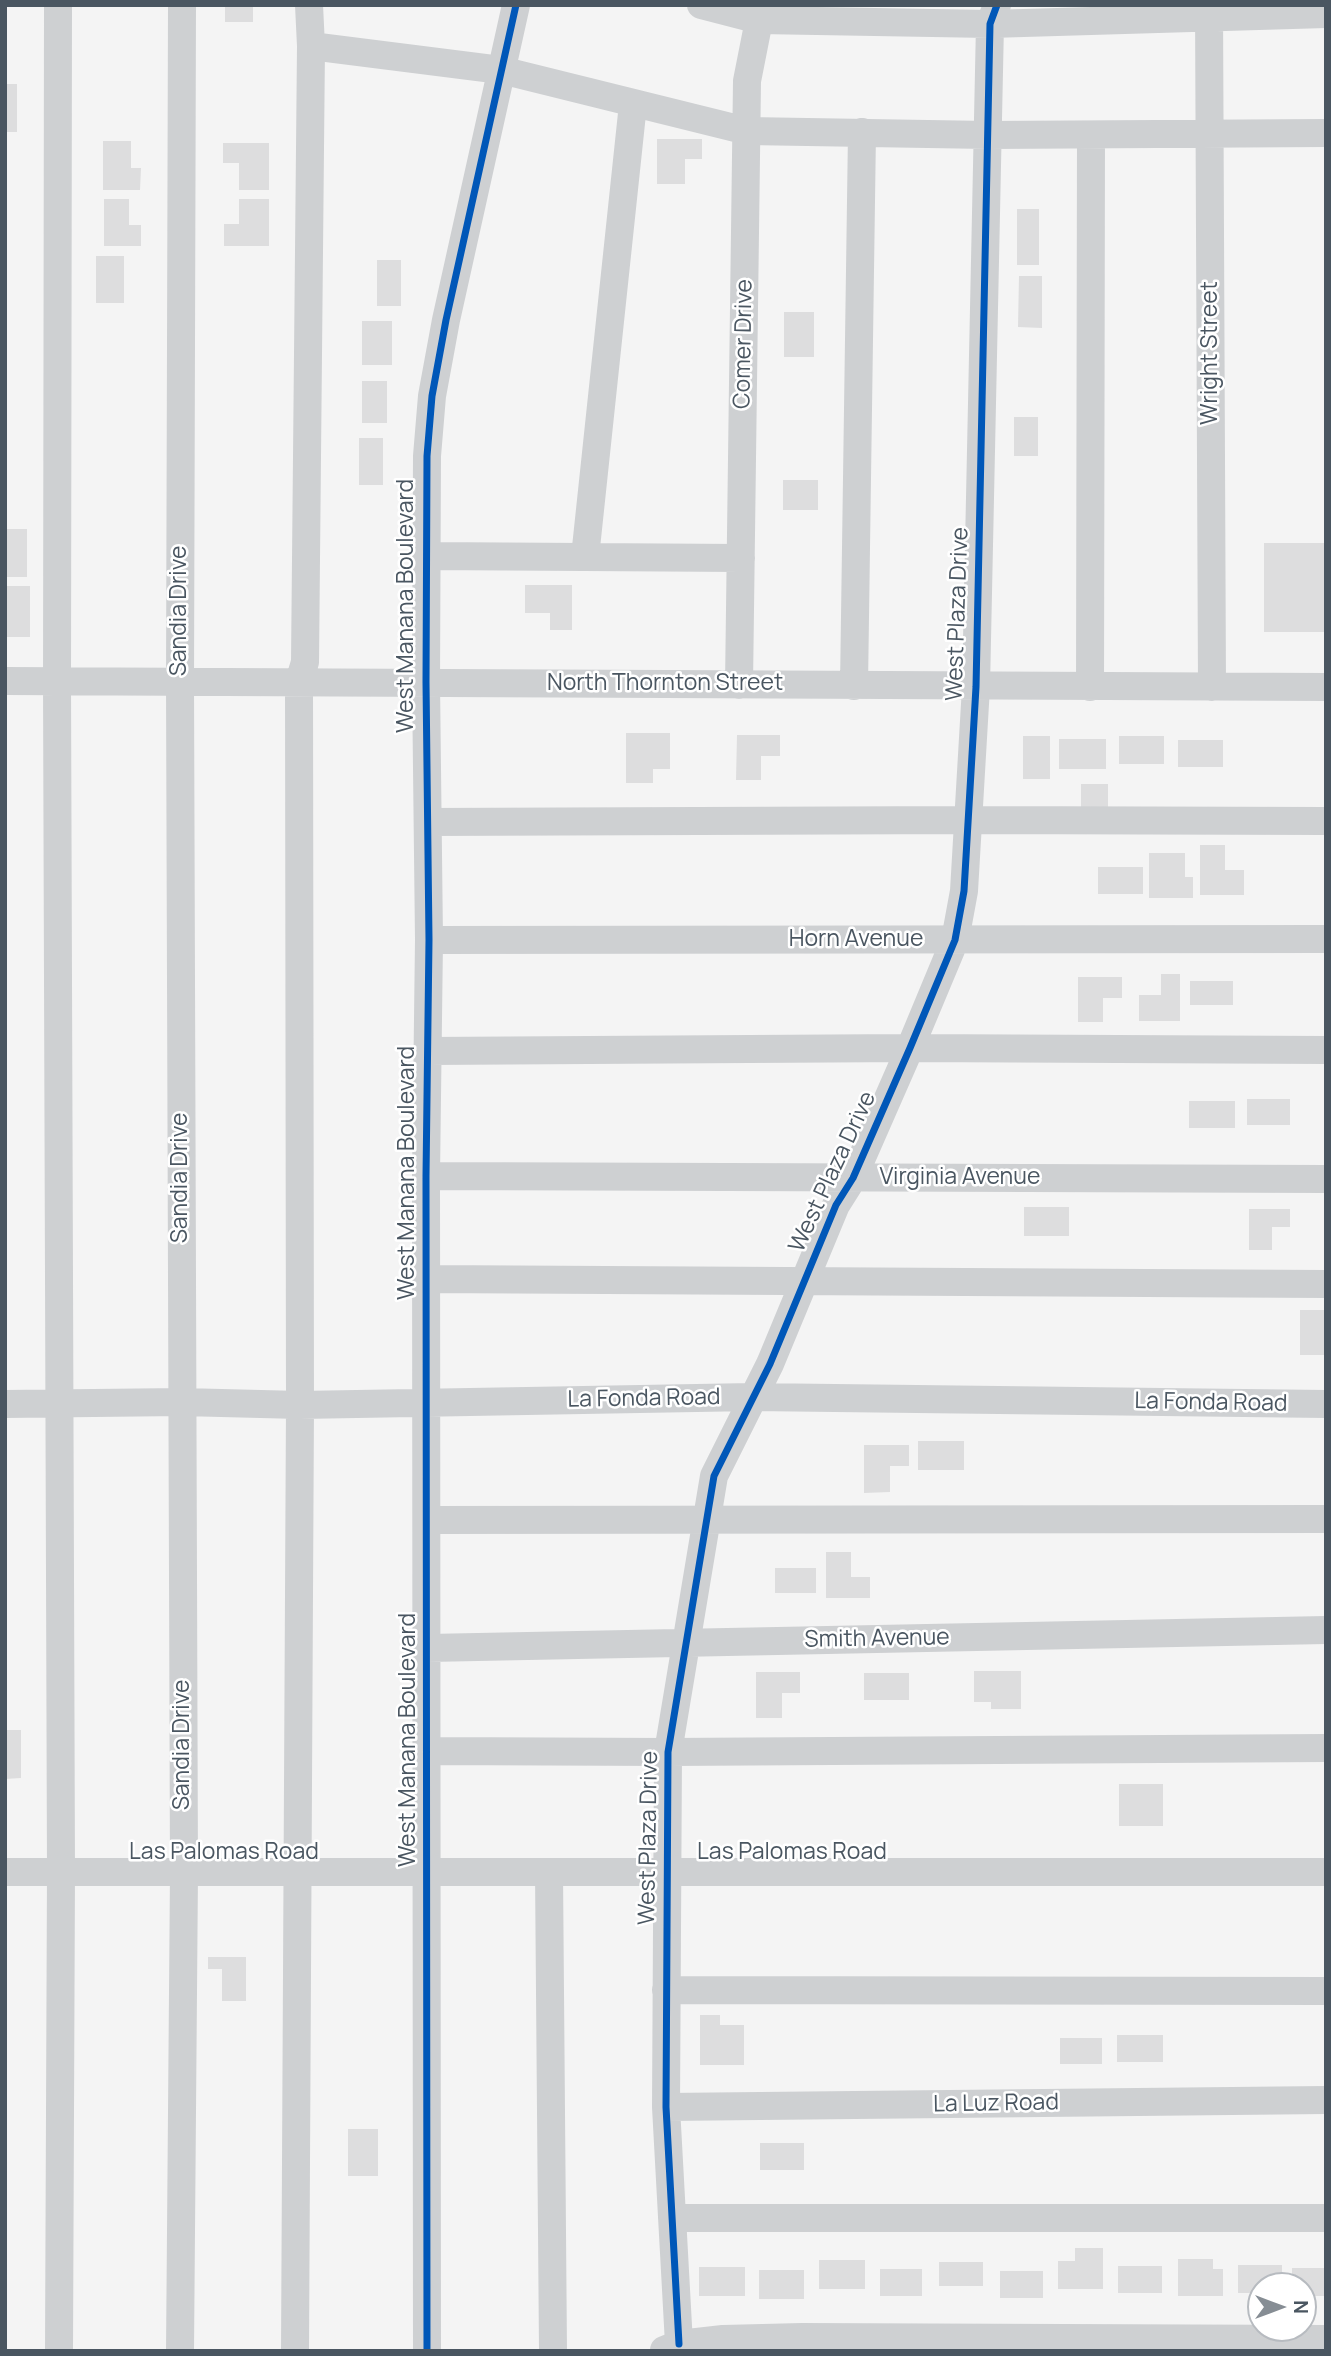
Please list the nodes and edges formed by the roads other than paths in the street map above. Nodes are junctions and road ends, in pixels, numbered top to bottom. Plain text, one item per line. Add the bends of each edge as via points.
1 (58, 5) edge
2 (182, 5) edge
3 (309, 5) edge
4 (516, 5) edge
5 (701, 5) edge
6 (1323, 11) edge
7 (1209, 12) edge
8 (761, 13) edge
9 (994, 15) edge
10 (311, 46) junction
11 (501, 71) junction
12 (633, 104) junction
13 (747, 131) junction
14 (862, 132) junction
15 (1326, 133) edge
16 (1211, 134) junction
17 (988, 135) junction
18 (1091, 135) junction
19 (426, 556) junction
20 (585, 557) junction
21 (741, 558) junction
22 (5, 681) edge
23 (57, 682) junction
24 (299, 682) junction
25 (426, 682) junction
26 (180, 683) junction
27 (739, 685) junction
28 (854, 686) junction
29 (976, 687) junction
30 (1090, 687) junction
31 (1212, 687) junction
32 (1326, 687) edge
33 (968, 820) junction
34 (1326, 821) edge
35 (428, 822) junction
36 (1326, 939) edge
37 (429, 940) junction
38 (955, 940) junction
39 (910, 1048) junction
40 (1326, 1050) edge
41 (428, 1051) junction
42 (426, 1176) junction
43 (853, 1178) junction
44 (1326, 1179) edge
45 (426, 1279) junction
46 (805, 1281) junction
47 (1326, 1284) edge
48 (753, 1397) junction
49 (182, 1402) junction
50 (427, 1403) junction
51 (5, 1404) edge
52 (60, 1404) junction
53 (1326, 1404) edge
54 (300, 1405) junction
55 (1326, 1519) edge
56 (427, 1520) junction
57 (707, 1522) junction
58 (1326, 1630) edge
59 (686, 1643) junction
60 (428, 1648) junction
61 (1326, 1748) edge
62 (428, 1751) junction
63 (668, 1752) junction
64 (5, 1872) edge
65 (61, 1872) junction
66 (184, 1872) junction
67 (298, 1872) junction
68 (428, 1872) junction
69 (549, 1872) junction
70 (666, 1872) junction
71 (1326, 1872) edge
72 (666, 1990) junction
73 (1326, 1991) edge
74 (1326, 2100) edge
75 (666, 2107) junction
76 (672, 2218) junction
77 (1326, 2218) edge
78 (1326, 2339) edge
79 (806, 2344) edge
80 (670, 2348) edge
81 (59, 2351) edge
82 (180, 2351) edge
83 (295, 2351) edge
84 (427, 2351) edge
85 (553, 2351) edge

1 - 23 street
2 - 26 street, Sandia Drive
3 - 10 street
4 - 11 street, West Manana Boulevard
5 - 8 street
6 - 7 street
7 - 9 street
7 - 16 street, Wright Street
8 - 9 street
8 - 13 street, Comer Drive via 747,80
9 - 17 street, West Plaza Drive
10 - 11 street
10 - 24 street via 305,662
11 - 12 street
11 - 19 street, West Manana Boulevard via 432,396
12 - 13 street
12 - 20 street
13 - 14 street
13 - 21 street, Comer Drive
14 - 17 street
14 - 28 street
15 - 16 street
16 - 18 street
16 - 31 street, Wright Street
17 - 18 street
17 - 29 street, West Plaza Drive
18 - 30 street
19 - 20 street
19 - 25 street, West Manana Boulevard
20 - 21 street
21 - 27 street, Comer Drive
22 - 23 street, North Thornton Street
23 - 26 street, North Thornton Street
23 - 52 street
24 - 25 street, North Thornton Street
24 - 26 street, North Thornton Street
24 - 54 street
25 - 27 street, North Thornton Street
25 - 35 street, West Manana Boulevard
26 - 49 street, Sandia Drive
27 - 28 street, North Thornton Street
28 - 29 street, North Thornton Street
29 - 30 street, North Thornton Street
29 - 33 street, West Plaza Drive
30 - 31 street, North Thornton Street
31 - 32 street, North Thornton Street
33 - 34 street
33 - 35 street
33 - 38 street, West Plaza Drive via 964,891
35 - 37 street, West Manana Boulevard
36 - 38 street, Horn Avenue
37 - 38 street, Horn Avenue
37 - 41 street, West Manana Boulevard
38 - 39 street, West Plaza Drive
39 - 40 street
39 - 41 street
39 - 43 street, West Plaza Drive
41 - 42 street, West Manana Boulevard
42 - 43 street, Virginia Avenue
42 - 45 street, West Manana Boulevard
43 - 44 street, Virginia Avenue
43 - 46 street, West Plaza Drive via 836,1205
45 - 46 street
45 - 50 street, West Manana Boulevard
46 - 47 street
46 - 48 street, West Plaza Drive
48 - 50 street, La Fonda Road
48 - 53 street, La Fonda Road
48 - 57 street, West Plaza Drive via 714,1476
49 - 52 street, La Fonda Road
49 - 54 street, La Fonda Road
49 - 66 street, Sandia Drive
50 - 54 street, La Fonda Road
50 - 56 street, West Manana Boulevard
51 - 52 street, La Fonda Road
52 - 65 street
54 - 67 street
55 - 57 street
56 - 57 street
56 - 60 street, West Manana Boulevard
57 - 59 street, West Plaza Drive
58 - 59 street, Smith Avenue
59 - 60 street, Smith Avenue
59 - 63 street, West Plaza Drive
60 - 62 street, West Manana Boulevard
61 - 63 street
62 - 63 street
62 - 68 street, West Manana Boulevard
63 - 70 street, West Plaza Drive
64 - 65 street, Las Palomas Road
65 - 66 street, Las Palomas Road
65 - 81 street
66 - 67 street, Las Palomas Road
66 - 82 street, Sandia Drive
67 - 68 street, Las Palomas Road
67 - 83 street
68 - 69 street, Las Palomas Road
68 - 84 street, West Manana Boulevard
69 - 70 street, Las Palomas Road
69 - 85 street
70 - 71 street, Las Palomas Road
70 - 72 street, West Plaza Drive
72 - 73 street
72 - 75 street, West Plaza Drive
74 - 75 street, La Luz Road
75 - 76 street, West Plaza Drive
76 - 77 street
76 - 80 street, West Plaza Drive
78 - 79 street
79 - 80 street via 723,2339

